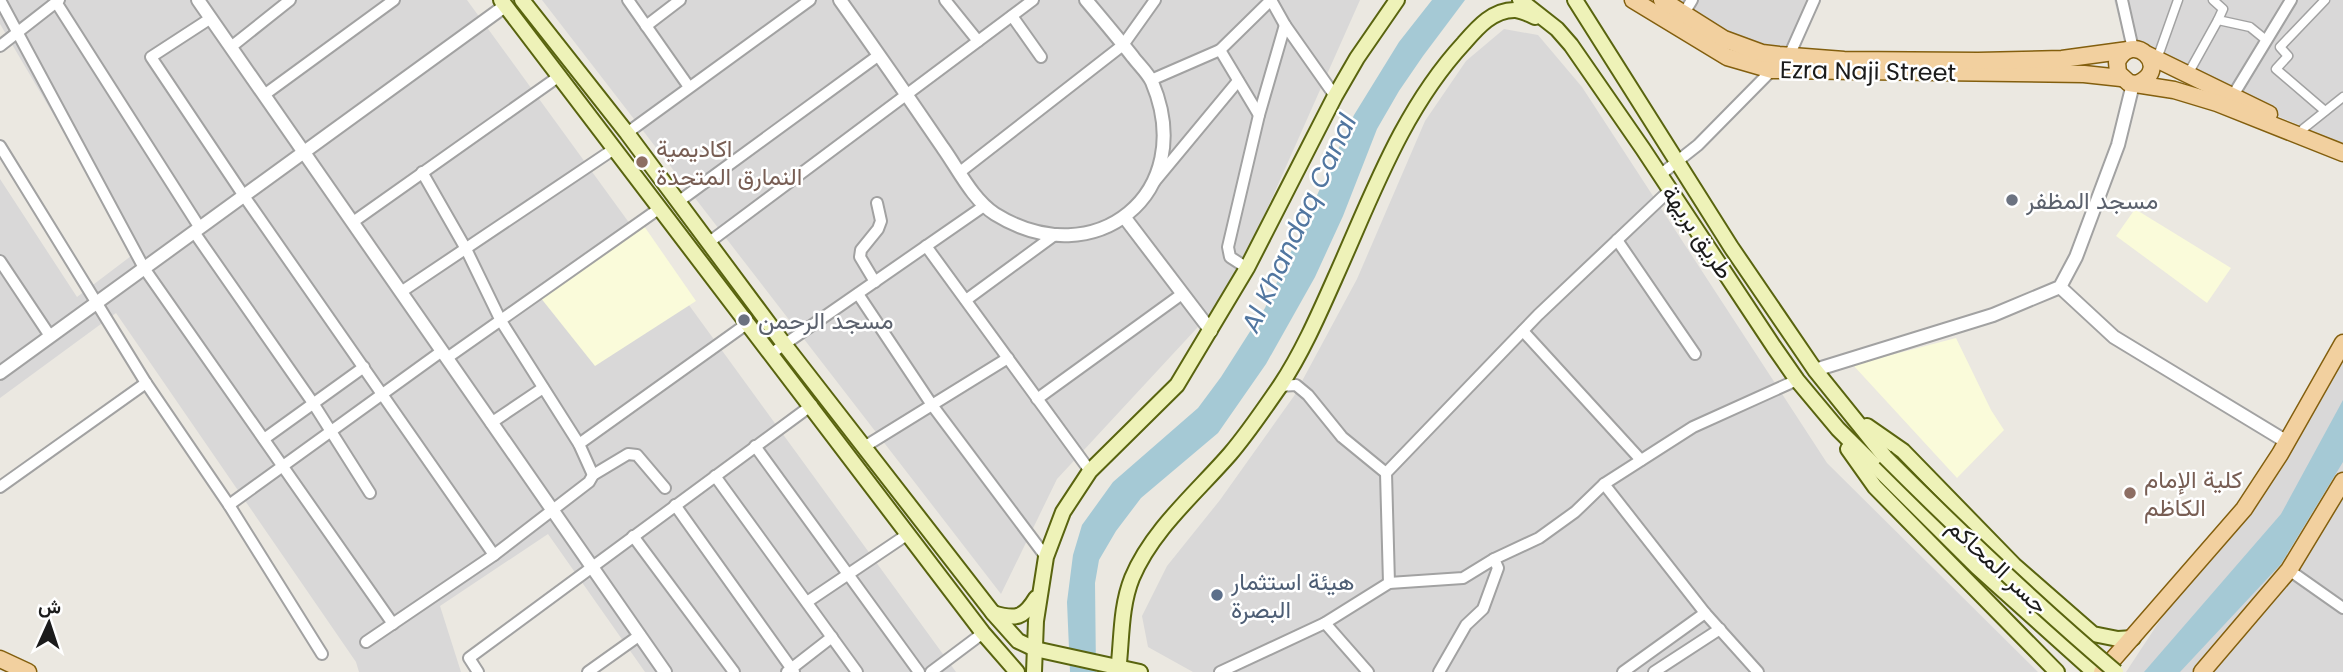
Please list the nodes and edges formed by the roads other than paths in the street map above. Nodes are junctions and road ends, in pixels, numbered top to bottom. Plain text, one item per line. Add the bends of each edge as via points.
1 (0, 0) edge
2 (198, 0) edge
3 (290, 0) edge
4 (394, 0) edge
5 (628, 0) edge
6 (680, 0) edge
7 (810, 0) edge
8 (840, 0) edge
9 (945, 0) edge
10 (1033, 0) edge
11 (1086, 0) edge
12 (1155, 0) edge
13 (1271, 0) edge
14 (1397, 0) edge
15 (1520, 0) edge
16 (1575, 0) edge
17 (1633, 0) edge
18 (1662, 0) edge
19 (1692, 0) edge
20 (1814, 0) edge
21 (2122, 0) edge
22 (2178, 0) edge
23 (2213, 0) edge
24 (2325, 0) edge
25 (58, 1) edge
26 (2289, 1) edge
27 (527, 2) edge
28 (503, 3) edge
29 (1683, 15) junction
30 (1012, 16) junction
31 (211, 18) junction
32 (2218, 20) junction
33 (1285, 25) junction
34 (646, 26) junction
35 (1557, 29) junction
36 (18, 32) junction
37 (2266, 40) junction
38 (978, 41) junction
39 (1123, 45) junction
40 (0, 46) edge
41 (231, 47) junction
42 (1220, 50) junction
43 (2141, 53) junction
44 (878, 55) junction
45 (1789, 56) junction
46 (567, 57) junction
47 (1041, 57) dead end
48 (1772, 70) junction
49 (555, 72) junction
50 (2188, 74) junction
51 (1151, 80) junction
52 (1238, 81) junction
53 (2131, 81) junction
54 (689, 88) junction
55 (264, 95) junction
56 (906, 95) junction
57 (1335, 96) junction
58 (2232, 97) junction
59 (2343, 97) edge
60 (2325, 111) junction
61 (1259, 115) junction
62 (2302, 129) junction
63 (627, 133) junction
64 (2343, 142) edge
65 (0, 146) edge
66 (614, 149) junction
67 (304, 152) junction
68 (2343, 153) edge
69 (1677, 162) junction
70 (422, 172) junction
71 (961, 172) junction
72 (1660, 174) junction
73 (1154, 182) junction
74 (1670, 190) junction
75 (244, 196) junction
76 (678, 202) junction
77 (877, 203) dead end
78 (984, 206) junction
79 (660, 208) junction
80 (1125, 218) junction
81 (352, 222) junction
82 (197, 230) junction
83 (1056, 234) junction
84 (1617, 240) junction
85 (708, 243) junction
86 (926, 246) junction
87 (466, 249) junction
88 (0, 261) edge
89 (145, 268) junction
90 (1247, 268) junction
91 (876, 282) junction
92 (2060, 287) junction
93 (401, 292) junction
94 (858, 294) junction
95 (1182, 294) junction
96 (966, 300) junction
97 (97, 303) junction
98 (501, 321) junction
99 (748, 323) junction
100 (1211, 331) junction
101 (1523, 331) junction
102 (50, 337) junction
103 (2343, 343) edge
104 (784, 344) junction
105 (444, 354) junction
106 (772, 354) junction
107 (1695, 354) dead end
108 (1008, 358) junction
109 (364, 367) junction
110 (1815, 370) junction
111 (0, 373) edge
112 (1797, 380) junction
113 (146, 383) junction
114 (1279, 386) junction
115 (543, 388) junction
116 (383, 395) junction
117 (1037, 399) junction
118 (313, 403) junction
119 (812, 405) junction
120 (932, 405) junction
121 (1851, 415) junction
122 (491, 423) junction
123 (1838, 429) junction
124 (331, 431) junction
125 (264, 439) junction
126 (2287, 442) junction
127 (579, 444) junction
128 (755, 446) junction
129 (864, 447) junction
130 (1641, 460) junction
131 (1880, 461) junction
132 (282, 466) junction
133 (1090, 471) junction
134 (1386, 473) junction
135 (593, 475) junction
136 (715, 476) junction
137 (1604, 484) junction
138 (0, 487) edge
139 (665, 488) dead end
140 (2341, 489) edge
141 (370, 493) dead end
142 (229, 505) junction
143 (675, 505) junction
144 (551, 510) junction
145 (908, 534) junction
146 (633, 536) junction
147 (494, 555) junction
148 (1046, 558) junction
149 (1494, 559) junction
150 (593, 566) junction
151 (2289, 570) junction
152 (848, 575) junction
153 (1389, 583) junction
154 (1041, 590) junction
155 (807, 603) junction
156 (2343, 608) edge
157 (993, 613) junction
158 (1705, 613) junction
159 (1325, 623) junction
160 (393, 624) junction
161 (1720, 629) junction
162 (983, 633) junction
163 (639, 635) junction
164 (832, 637) junction
165 (2133, 638) junction
166 (366, 642) dead end
167 (1035, 649) junction
168 (322, 654) dead end
169 (0, 659) edge
170 (1362, 670) edge
171 (791, 671) edge
172 (1119, 671) edge
173 (28, 672) edge
174 (478, 672) edge
175 (588, 672) edge
176 (665, 672) edge
177 (734, 672) edge
178 (857, 672) edge
179 (919, 672) edge
180 (931, 672) edge
181 (1017, 672) edge
182 (1034, 672) edge
183 (1140, 672) edge
184 (1220, 672) edge
185 (1439, 672) edge
186 (1623, 672) edge
187 (1654, 672) edge
188 (1758, 672) edge
189 (2057, 672) edge
190 (2094, 672) edge
191 (2102, 672) edge
192 (2116, 672) edge
193 (2202, 672) edge

1 - 36 street
2 - 31 street
3 - 41 street
4 - 55 street
5 - 34 street
6 - 34 street
7 - 54 street
8 - 44 street
9 - 38 street
10 - 30 street
11 - 39 street
12 - 39 street
13 - 33 street
13 - 42 street
14 - 57 main road
15 - 35 main road, طريق بريهة
16 - 69 main road, طريق بريهة
17 - 48 main road, Ezra Naji Street via 1727,57
18 - 29 main road, Ezra Naji Street
19 - 29 street
20 - 45 street
21 - 43 street
22 - 43 street
23 - 32 street via 2223,9
24 - 60 street via 2280,47 2288,56 2276,69
25 - 36 street
25 - 82 street
26 - 37 street
27 - 46 main road
28 - 49 main road
28 - 67 street
29 - 45 main road, Ezra Naji Street via 1733,44
30 - 38 street
30 - 47 street
31 - 41 street
31 - 75 street via 151,57
32 - 37 street via 2250,27
32 - 50 street
33 - 57 street
33 - 61 street
34 - 54 street
35 - 72 main road, طريق بريهة
35 - 114 main road via 1526,12 1503,12 1480,25 1448,60 1401,130 1334,281
36 - 40 street
36 - 89 street
37 - 58 street
38 - 56 street
39 - 51 street
39 - 71 street
41 - 55 street
42 - 51 street
42 - 52 street
43 - 45 main road, Ezra Naji Street via 2000,61
43 - 50 main road
43 - 53 main road via 2151,71
43 - 53 main road via 2117,62 2118,73
44 - 56 street
44 - 76 street
46 - 49 main road
46 - 63 main road
48 - 53 main road, Ezra Naji Street via 2084,74
48 - 69 street
49 - 66 main road
49 - 70 street
50 - 58 main road
51 - 73 street via 1163,129 1163,155
52 - 61 street
52 - 73 street
53 - 68 main road, Ezra Naji Street via 2217,103
53 - 92 street via 2118,145 2077,257
54 - 63 street
55 - 67 street
56 - 71 street
56 - 85 street
57 - 90 main road
58 - 62 main road
59 - 60 street
60 - 62 street
61 - 90 street via 1227,250
62 - 64 main road
63 - 76 main road
65 - 97 street
66 - 79 main road
66 - 87 street
67 - 75 street
67 - 81 street
69 - 72 street
69 - 110 main road, طريق بريهة
70 - 81 street
70 - 87 street
71 - 78 street
72 - 74 main road, طريق بريهة
73 - 80 street
74 - 84 street
74 - 112 main road, طريق بريهة
75 - 82 street
75 - 109 street
76 - 85 main road
77 - 91 street via 881,221 860,257
78 - 83 street via 1024,229
78 - 86 street
79 - 98 street
79 - 99 main road
80 - 83 street via 1085,234
80 - 95 street
81 - 93 street
82 - 89 street
82 - 118 street
83 - 96 street
84 - 101 street
84 - 107 street
85 - 104 main road
86 - 91 street
86 - 96 street
87 - 93 street
87 - 98 street
88 - 102 street
89 - 97 street
89 - 125 street
90 - 100 main road
91 - 94 street
92 - 110 street via 1993,315
92 - 126 street via 2114,337
93 - 105 street
94 - 104 street
94 - 120 street
95 - 100 street
95 - 117 street
96 - 108 street
97 - 102 street
97 - 113 street
98 - 105 street
98 - 115 street
99 - 106 main road
99 - 127 street
100 - 133 main road via 1177,385
101 - 130 street
101 - 134 street
102 - 111 street
103 - 126 main road
104 - 106 street
104 - 129 main road
105 - 116 street
105 - 122 street
106 - 119 main road
108 - 117 street
108 - 120 street
109 - 116 street
109 - 118 street
110 - 121 main road, طريق بريهة
112 - 123 main road, طريق بريهة
112 - 130 street via 1693,427
113 - 138 street
113 - 142 street
114 - 134 street via 1296,385 1342,437
114 - 172 main road via 1232,452 1140,562 1124,606
115 - 122 street
115 - 127 street
116 - 124 street
116 - 147 street
117 - 133 street
118 - 124 street
118 - 125 street
119 - 128 street
119 - 145 main road
120 - 129 street
120 - 148 street
121 - 131 main road, طريق بريهة
121 - 165 main road via 1903,451 2014,565 2093,634
122 - 144 street
123 - 131 main road, طريق بريهة
123 - 189 main road via 1875,488
124 - 132 street
124 - 141 street
125 - 132 street
126 - 165 main road via 2244,509
127 - 135 street
128 - 136 street
128 - 152 street
129 - 157 main road
130 - 137 street
131 - 190 main road, جسر المحاكم via 1977,567
131 - 192 main road, جسر المحاكم, bridge
132 - 142 street
132 - 160 street
133 - 148 main road via 1063,512
134 - 153 street
135 - 139 street via 632,453
135 - 144 street
136 - 143 street
136 - 155 street
137 - 149 street via 1539,538
137 - 158 street
140 - 151 main road
142 - 168 street
143 - 146 street
143 - 171 street
144 - 147 street
144 - 150 street
145 - 152 street
145 - 162 main road
146 - 150 street
146 - 177 street
147 - 160 street
148 - 154 main road
149 - 153 street via 1463,578
149 - 185 street via 1498,568 1483,609 1466,625
150 - 163 street
150 - 174 street via 469,657
151 - 156 street
151 - 193 main road
152 - 155 street
152 - 179 street
153 - 159 street
154 - 157 main road via 1026,613 1015,617
154 - 167 main road
155 - 164 street
157 - 167 main road via 1017,641
158 - 161 street
158 - 186 street
159 - 170 street
159 - 184 street
160 - 166 street
161 - 187 street
161 - 188 street
162 - 180 street
162 - 181 main road
163 - 175 street
163 - 176 street
164 - 171 street
164 - 178 street
165 - 191 main road
167 - 172 main road
167 - 182 main road
169 - 173 main road
172 - 183 main road

